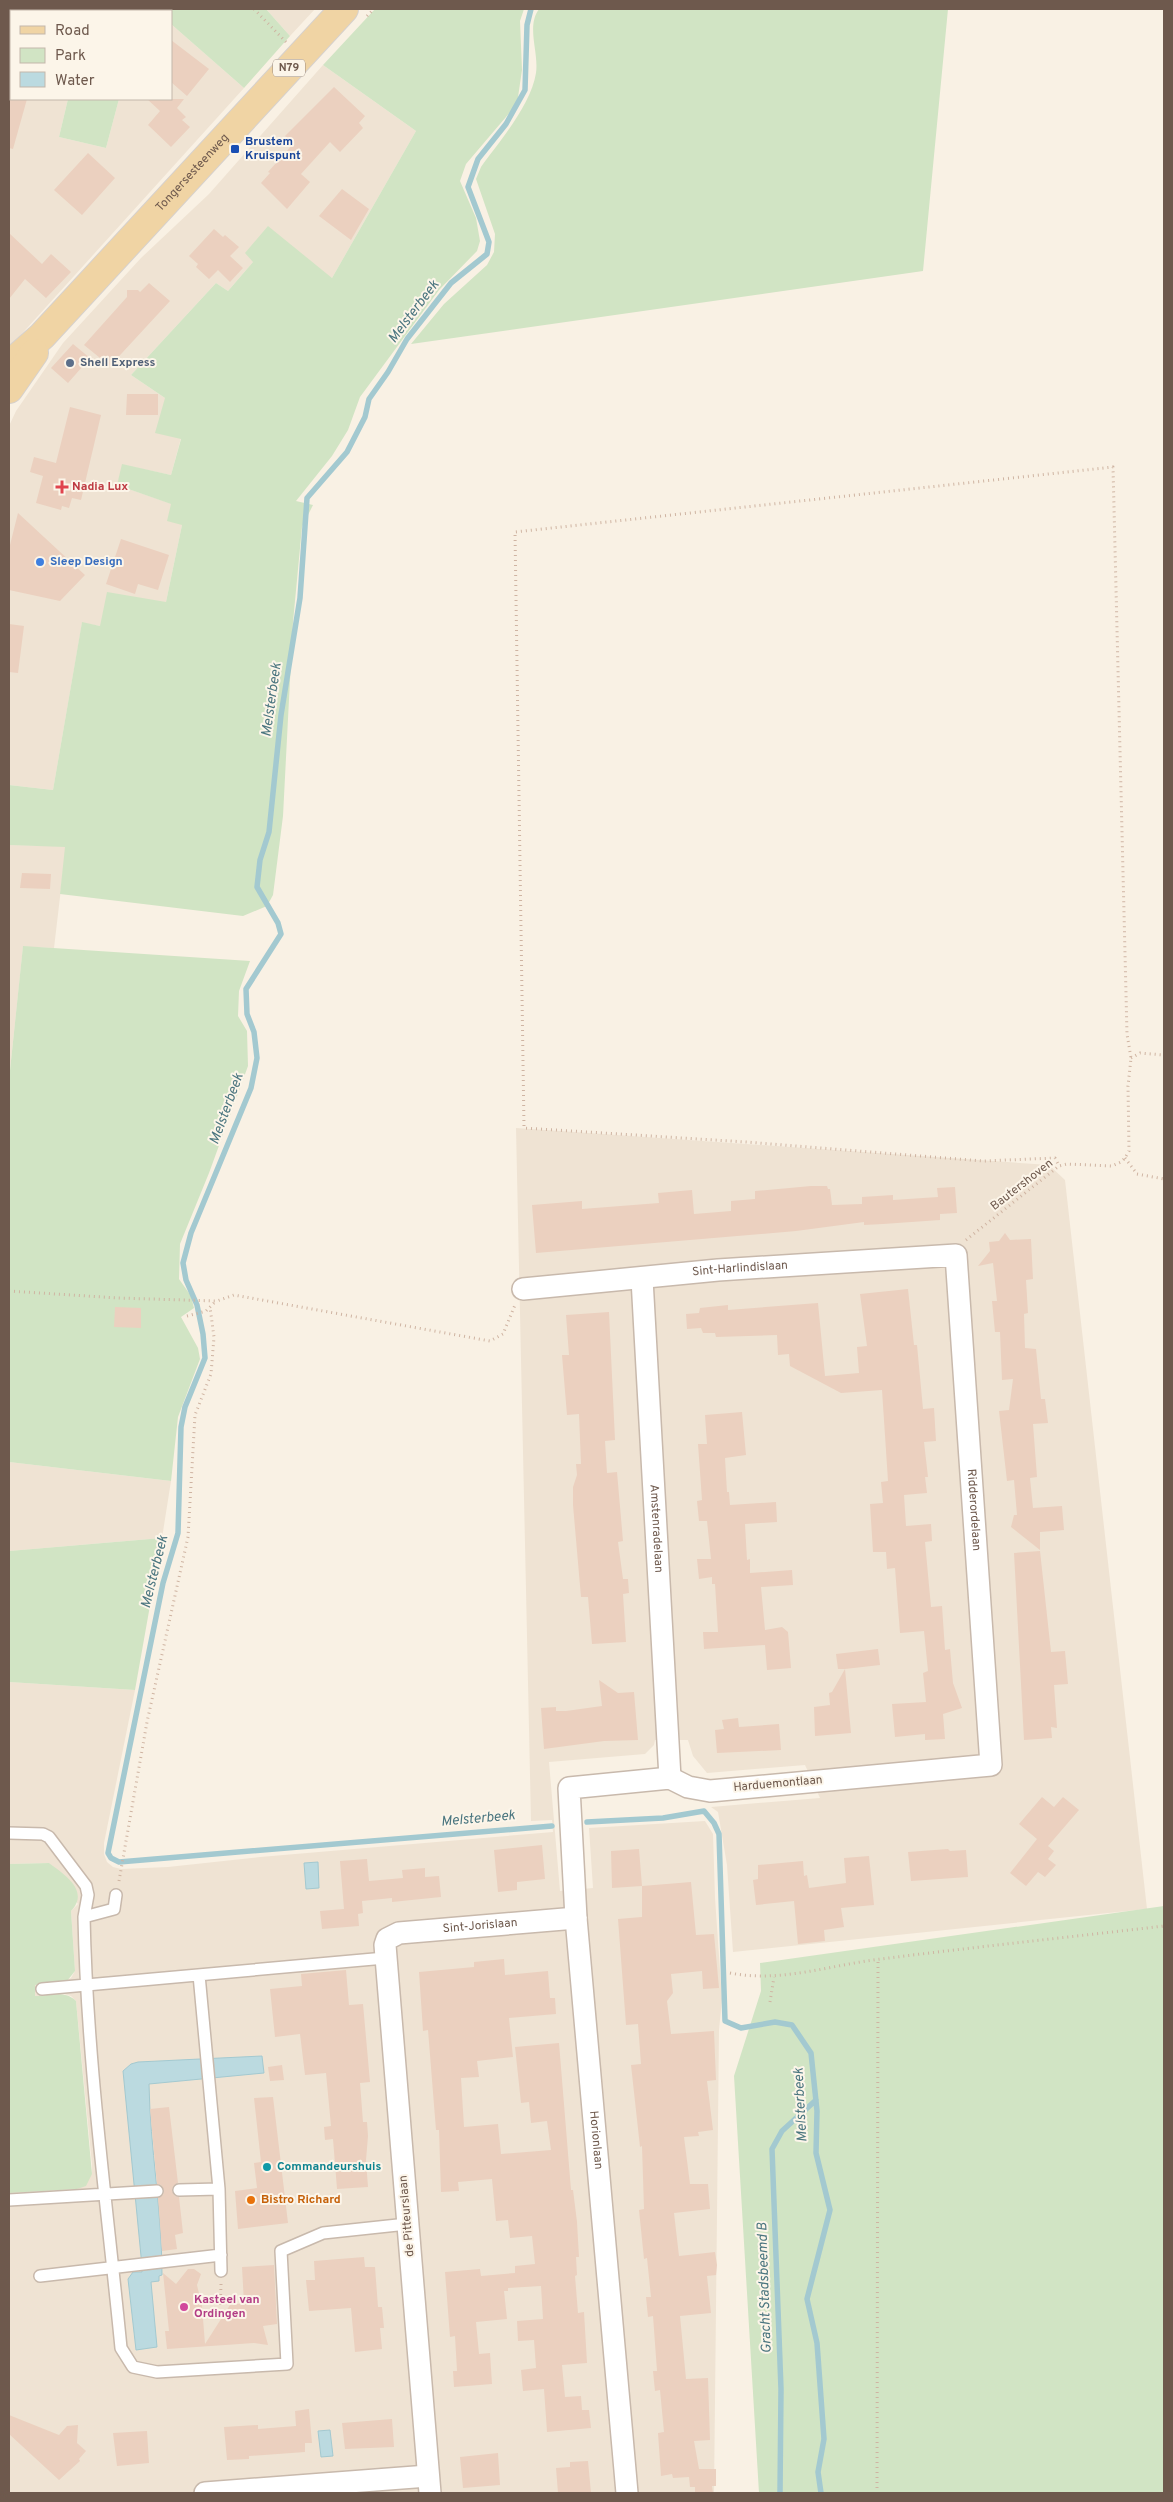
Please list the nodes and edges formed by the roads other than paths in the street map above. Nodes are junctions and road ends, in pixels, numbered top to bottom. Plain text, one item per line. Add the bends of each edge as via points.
1 (344, 9) edge
2 (42, 336) junction
3 (9, 365) edge
4 (9, 389) edge
5 (956, 1255) joint
6 (642, 1279) junction
7 (523, 1290) road end
8 (991, 1765) joint
9 (670, 1778) junction
10 (569, 1788) joint
11 (9, 1833) edge
12 (116, 1894) dead end
13 (84, 1917) junction
14 (576, 1918) junction
15 (386, 1948) junction
16 (199, 1975) junction
17 (85, 1985) junction
18 (42, 1988) dead end
19 (219, 2189) junction
20 (179, 2190) dead end
21 (158, 2191) dead end
22 (104, 2195) junction
23 (9, 2200) edge
24 (407, 2224) junction
25 (221, 2254) junction
26 (113, 2267) junction
27 (221, 2271) dead end
28 (40, 2276) dead end
29 (429, 2485) edge
30 (205, 2493) edge
31 (627, 2493) edge

1 - 2 main road, Tongersesteenweg / N79
2 - 3 main road, Tongersesteenweg / N79
2 - 4 main road, Tongersesteenweg / N79
5 - 6 street, Sint-Harlindislaan via 718,1270
5 - 8 street, Ridderordelaan
6 - 7 street, Sint-Harlindislaan
6 - 9 street, Amstenradelaan
8 - 9 street, Harduemontlaan via 710,1791 688,1787
9 - 10 street, Harduemontlaan
10 - 14 street, Horionlaan
11 - 13 lane via 49,1837 86,1886 88,1895
12 - 13 lane via 114,1909
13 - 17 lane
14 - 15 street, Sint-Jorislaan via 399,1933
14 - 31 street, Horionlaan
15 - 16 lane
15 - 24 street, de Pitteurslaan
16 - 17 lane
16 - 19 lane
17 - 18 lane
17 - 22 lane
19 - 20 lane
19 - 25 lane
21 - 22 lane
22 - 23 lane
22 - 26 lane
24 - 26 lane via 323,2233 281,2251 287,2364 157,2372 133,2367 121,2348
24 - 29 street, de Pitteurslaan
25 - 26 lane
25 - 27 lane
26 - 28 lane
29 - 30 street

